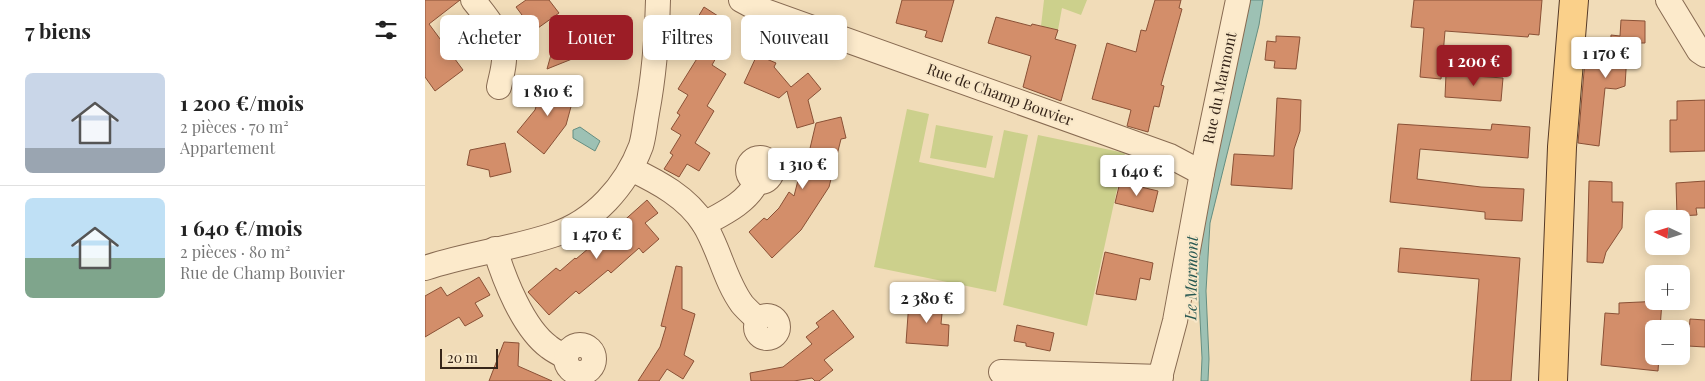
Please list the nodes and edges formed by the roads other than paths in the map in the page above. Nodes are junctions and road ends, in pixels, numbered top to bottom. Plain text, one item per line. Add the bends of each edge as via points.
1 (473, 0) edge
2 (658, 0) edge
3 (741, 0) edge
4 (1238, 0) edge
5 (1574, 0) edge
6 (1669, 0) edge
7 (1705, 55) edge
8 (499, 87) dead end
9 (631, 169) junction
10 (1202, 173) junction
11 (757, 182) dead end
12 (704, 224) junction
13 (495, 249) junction
14 (425, 268) edge
15 (758, 320) dead end
16 (566, 356) dead end
17 (1010, 375) edge
18 (1160, 379) edge
19 (1553, 381) edge

1 - 8 street via 499,37 504,56
2 - 9 street via 652,87 641,145
3 - 10 street, Rue de Champ Bouvier via 754,8 1171,156
4 - 10 street, Rue du Marmont
5 - 19 main road via 1563,147
6 - 7 street via 1699,51
9 - 12 street via 683,200
9 - 13 street via 606,203 577,225 554,235
10 - 18 street, Rue du Marmont via 1175,321
11 - 12 street via 751,193
12 - 15 street via 742,304
13 - 14 street
13 - 16 street via 510,291 532,330 548,347
17 - 18 street

